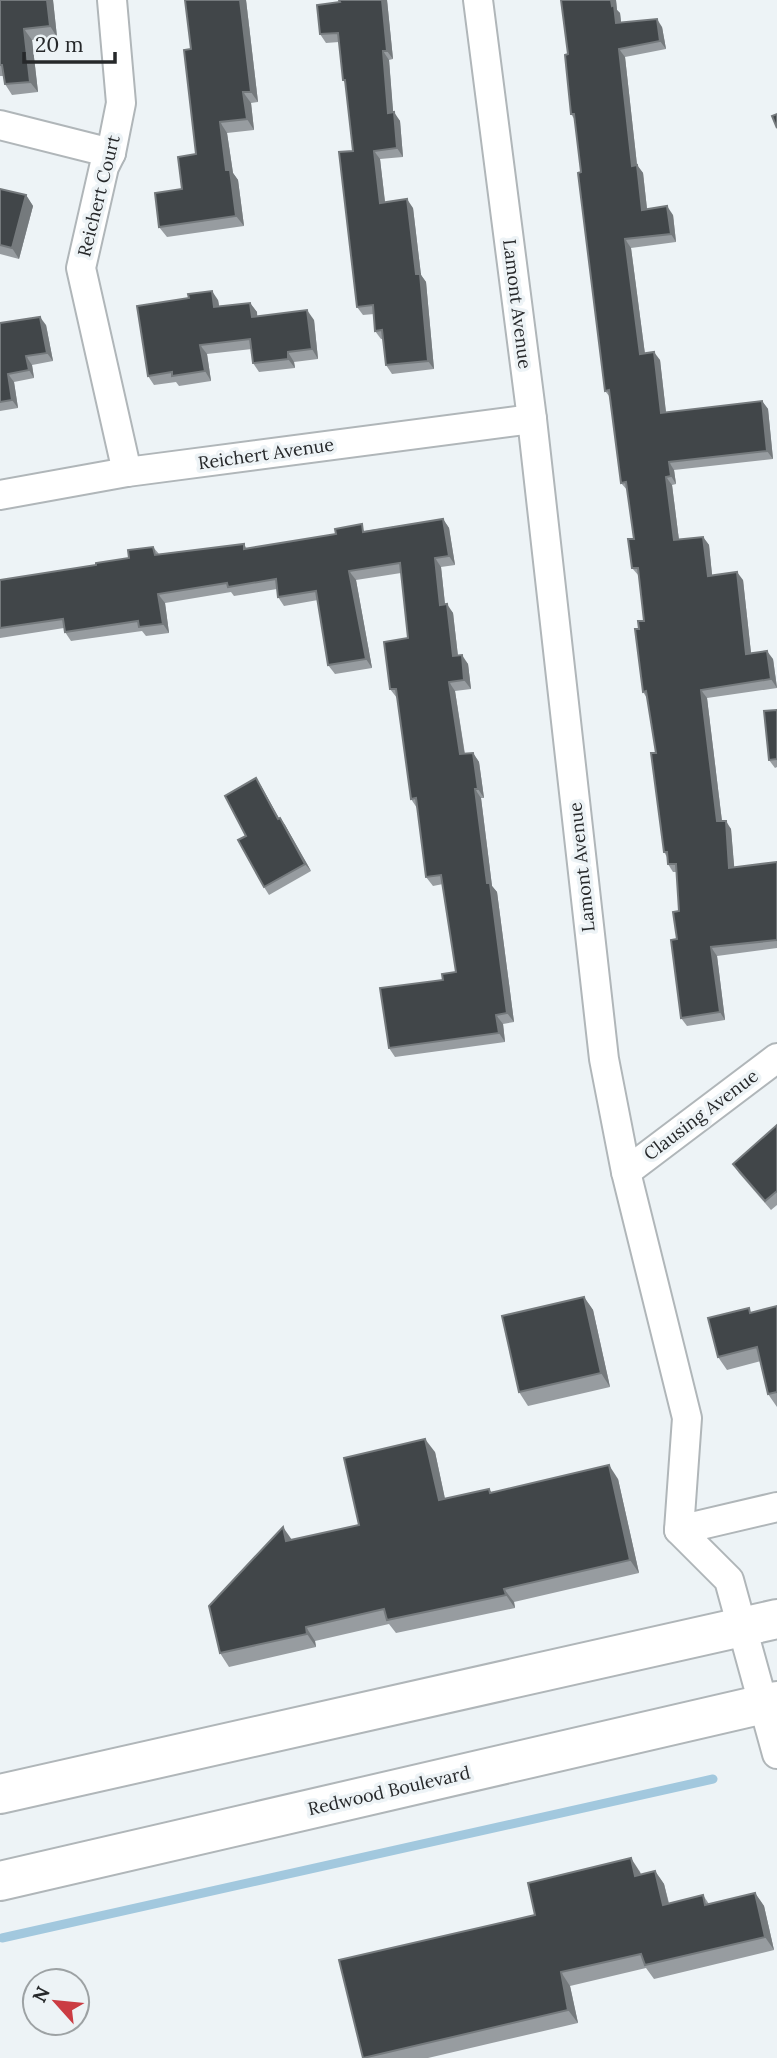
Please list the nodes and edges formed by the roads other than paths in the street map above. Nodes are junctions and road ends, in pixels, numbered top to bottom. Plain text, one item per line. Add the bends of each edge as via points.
1 (112, 0) edge
2 (478, 0) edge
3 (0, 125) edge
4 (111, 153) junction
5 (532, 419) junction
6 (127, 472) junction
7 (0, 495) edge
8 (777, 1058) edge
9 (626, 1172) junction
10 (777, 1507) edge
11 (679, 1530) junction
12 (759, 1623) edge
13 (771, 1703) edge
14 (777, 1754) edge
15 (0, 1794) edge
16 (0, 1881) edge

1 - 4 street, Reichert Court via 121,103
2 - 5 street, Lamont Avenue
3 - 4 street
4 - 6 street, Reichert Court via 81,268
5 - 6 street, Reichert Avenue
5 - 9 street, Lamont Avenue via 604,1059
6 - 7 street, Reichert Avenue
8 - 9 street, Clausing Avenue
9 - 11 street, Lamont Avenue via 687,1418
10 - 11 street
11 - 12 street via 729,1580
12 - 13 street
12 - 15 main road
13 - 14 street
13 - 16 main road, Redwood Boulevard

